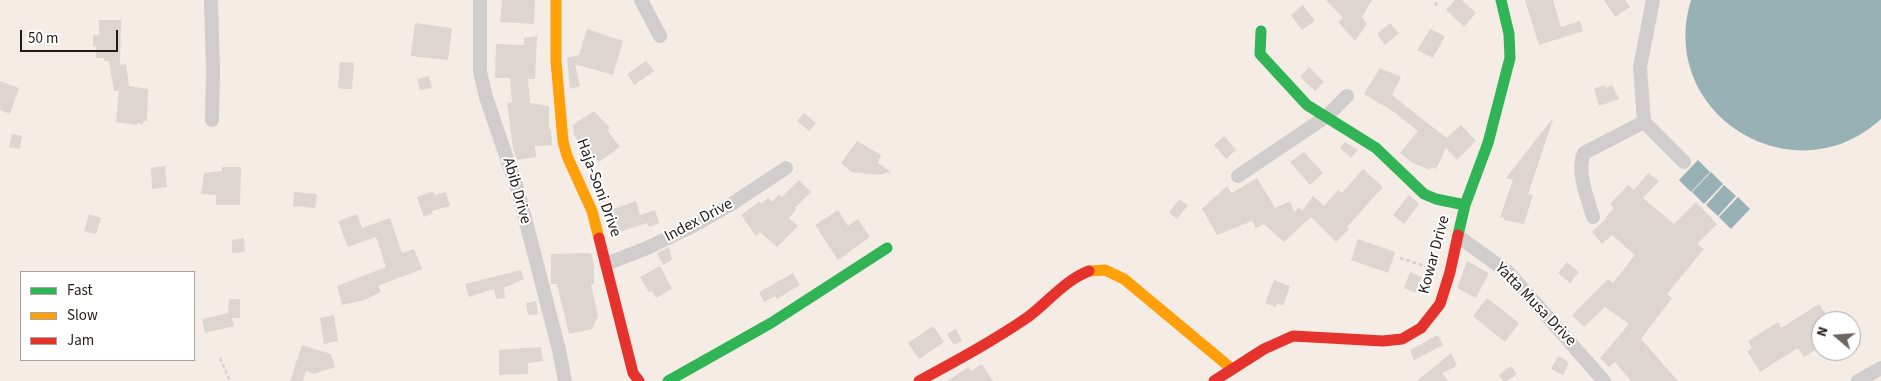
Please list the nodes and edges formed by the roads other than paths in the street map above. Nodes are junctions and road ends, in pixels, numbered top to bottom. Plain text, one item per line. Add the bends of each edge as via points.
1 (211, 0) edge
2 (480, 0) edge
3 (556, 0) edge
4 (641, 0) edge
5 (1501, 0) edge
6 (1653, 0) edge
7 (1261, 31) dead end
8 (660, 36) dead end
9 (1347, 96) dead end
10 (1327, 116) junction
11 (212, 120) dead end
12 (1644, 122) junction
13 (1684, 162) dead end
14 (786, 168) dead end
15 (1238, 176) dead end
16 (1465, 205) junction
17 (1593, 217) dead end
18 (1459, 237) junction
19 (887, 248) dead end
20 (606, 264) junction
21 (1881, 368) edge
22 (1232, 369) junction
23 (565, 381) edge
24 (639, 381) edge
25 (668, 381) edge
26 (919, 381) edge
27 (1214, 381) edge
28 (1604, 381) edge
29 (1858, 381) edge

1 - 11 street
2 - 23 street, Abib Drive via 480,72 518,190
3 - 20 street, Haja-Soni Drive via 556,61 563,141 592,211
4 - 8 street
5 - 16 street, Kowar Drive via 1509,34 1510,58 1488,142
6 - 12 street via 1640,67
7 - 10 street via 1260,54 1307,105
9 - 10 street
10 - 15 street
10 - 16 street via 1376,148 1424,194 1436,200
12 - 13 street
12 - 17 street via 1584,153 1581,163 1583,181
14 - 20 street, Index Drive via 733,204 691,227
16 - 18 street, Kowar Drive
18 - 22 street, Kowar Drive via 1440,304 1421,328 1402,339 1383,341 1293,336
18 - 28 street, Yatta Musa Drive via 1508,273
19 - 25 street via 771,323
20 - 24 street, Haja-Soni Drive via 633,373
21 - 29 street
22 - 26 street via 1124,278 1110,270 1094,270 1078,276 1040,308 982,346
22 - 27 street, Kowar Drive

